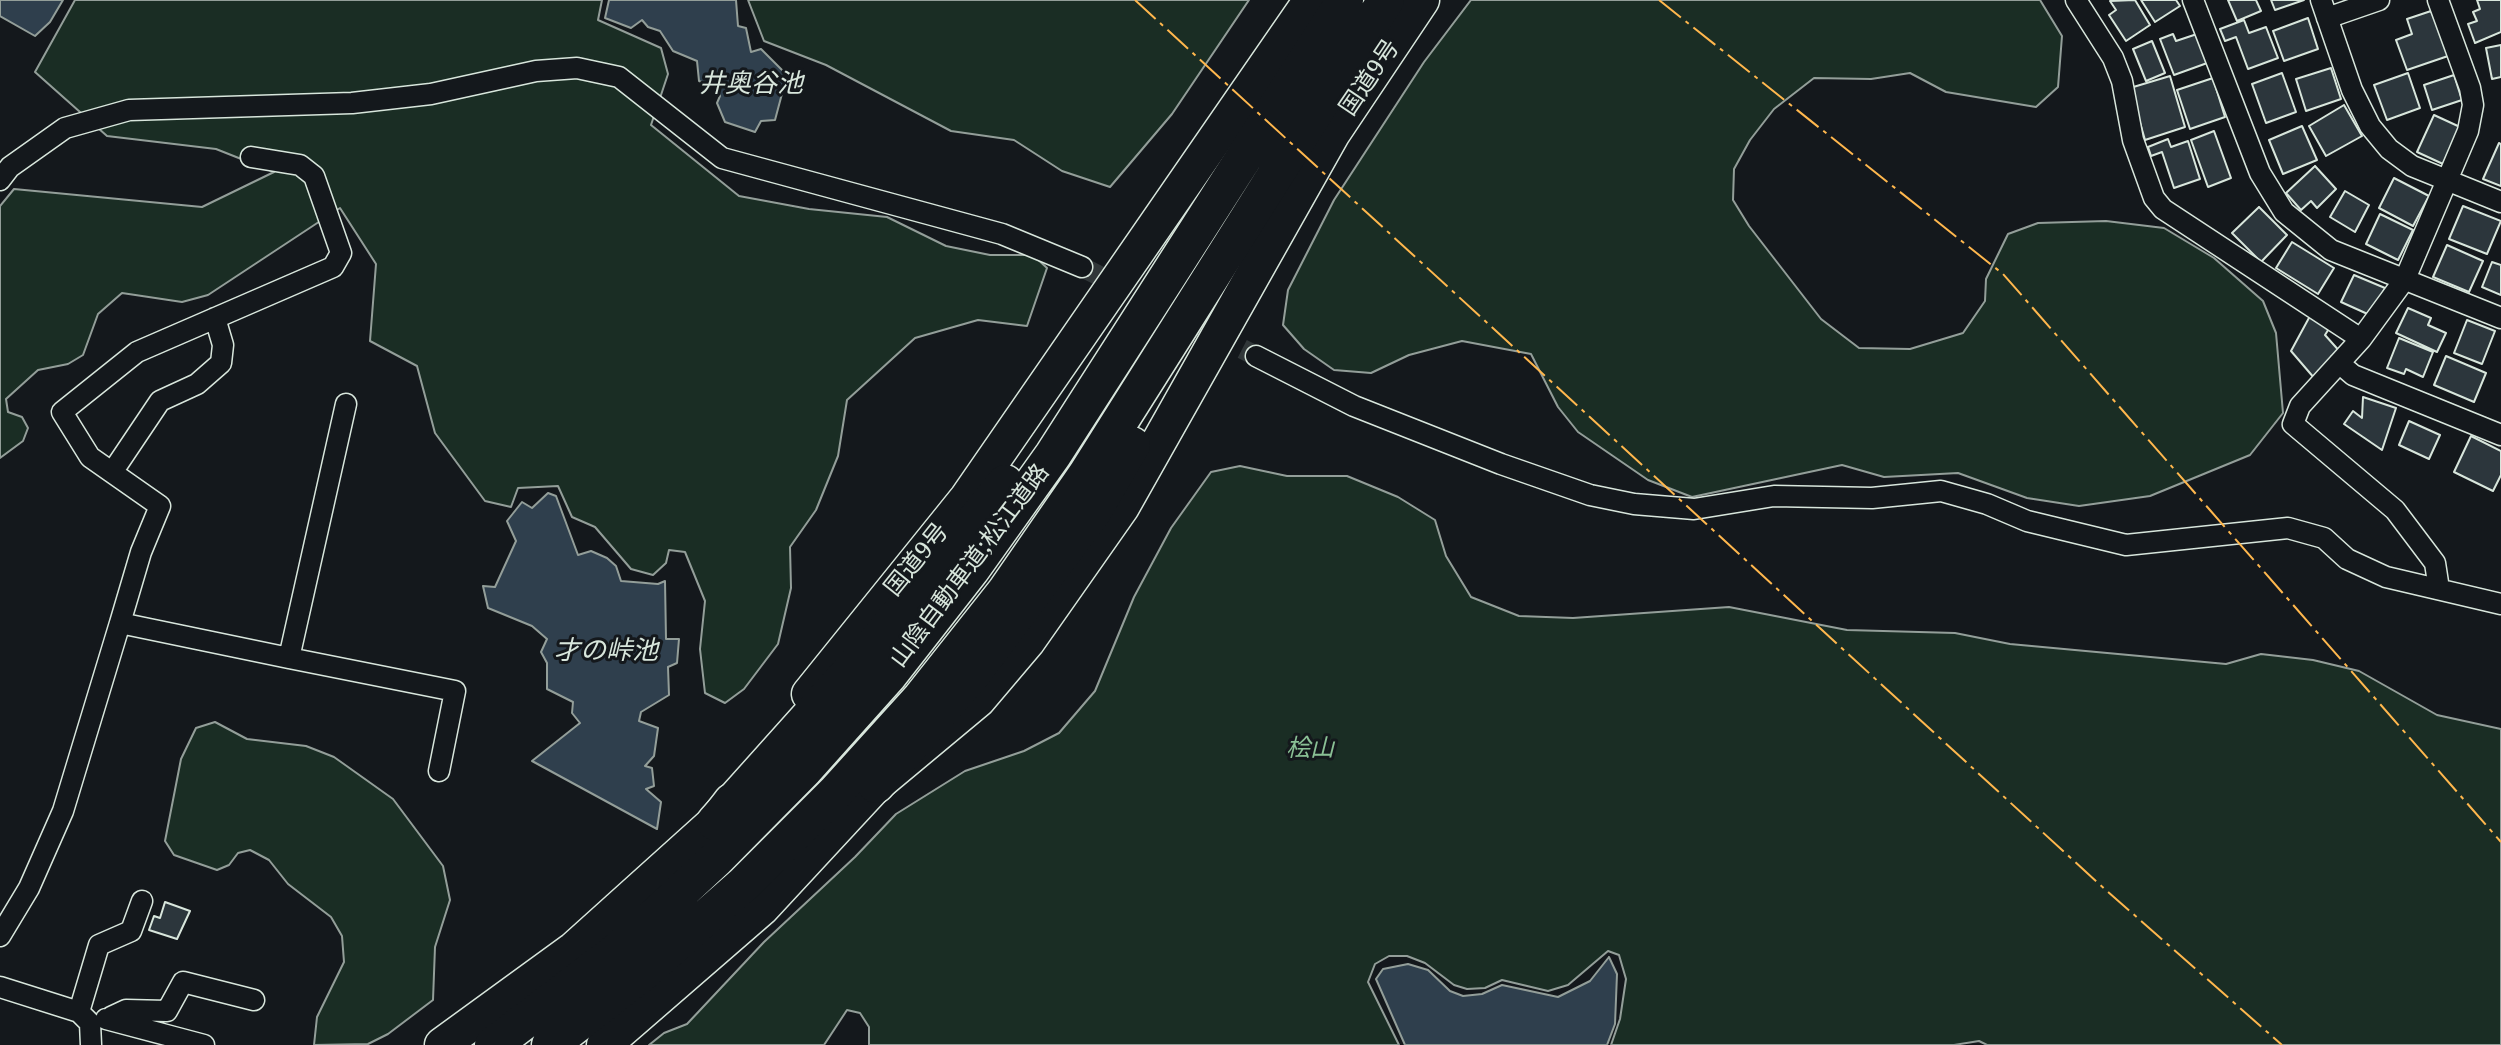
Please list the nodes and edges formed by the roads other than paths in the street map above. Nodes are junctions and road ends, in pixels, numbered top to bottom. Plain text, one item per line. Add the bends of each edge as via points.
1 (1311, 0) edge
2 (1345, 0) edge
3 (1386, 0) edge
4 (1422, 0) edge
5 (2076, 0) edge
6 (2193, 0) edge
7 (2379, 0) edge
8 (2438, 0) edge
9 (2324, 9) edge
10 (1334, 47) junction
11 (251, 157) dead end
12 (0, 180) edge
13 (2447, 181) junction
14 (2501, 202) edge
15 (1082, 267) tunnel mouth
16 (2405, 279) junction
17 (215, 318) junction
18 (2501, 318) edge
19 (2361, 339) junction
20 (1256, 356) tunnel mouth
21 (2339, 363) junction
22 (346, 404) dead end
23 (2501, 435) edge
24 (113, 471) junction
25 (2439, 589) junction
26 (2501, 604) edge
27 (120, 623) junction
28 (289, 658) junction
29 (439, 771) dead end
30 (876, 785) junction
31 (715, 822) junction
32 (142, 901) dead end
33 (0, 936) edge
34 (0, 987) edge
35 (254, 1000) dead end
36 (111, 1017) junction
37 (85, 1018) junction
38 (91, 1045) edge
39 (204, 1045) edge
40 (442, 1045) edge
41 (493, 1045) edge
42 (550, 1045) edge
43 (604, 1045) edge

1 - 31 highway, 国道9号 via 967,498 792,715
2 - 10 highway, 山陰自動車道;松江道路
3 - 10 highway, 山陰自動車道;松江道路
4 - 30 highway, 国道9号 via 1333,133 1122,507 1028,641 978,700
5 - 19 street via 2113,58 2133,140 2163,209
6 - 16 street via 2268,192 2302,230 2331,250
7 - 9 street
8 - 13 street via 2473,105
9 - 13 street via 2370,126 2412,166
10 - 30 highway via 1193,340 1093,512 972,675
10 - 31 highway via 1045,431 878,640
10 - 41 highway, 山陰自動車道;松江道路 via 1053,455 889,675 715,860 618,950
10 - 42 highway, 山陰自動車道;松江道路 via 1086,475 1005,592 921,698 744,884
11 - 17 street via 300,165 314,176 341,253 333,267
12 - 15 street via 65,128 129,110 352,103 577,68 619,77 722,158 1002,234
13 - 14 street
13 - 16 street
16 - 18 street
16 - 19 street
17 - 24 street via 223,345 221,363 197,384 160,401
17 - 24 street via 137,352 62,412 90,457
19 - 21 street
20 - 25 street via 1354,406 1501,464 1590,495 1634,504 1694,509 1774,496 1872,498 1941,491 2027,521 2126,545 2288,528 2324,538 2347,559 2386,577
21 - 23 street via 2353,375
21 - 25 street via 2300,406 2293,424 2395,510 2435,563
22 - 28 street
24 - 27 street via 160,506
25 - 26 street
27 - 28 street
27 - 33 street via 63,811 29,888
28 - 29 street via 455,691
30 - 43 highway, 国道9号 via 762,908
31 - 40 highway, 国道9号 via 574,949
32 - 37 street via 131,931 99,945
34 - 37 street
35 - 36 street via 183,982 167,1011 126,1010
36 - 37 street
36 - 39 street
37 - 38 street

